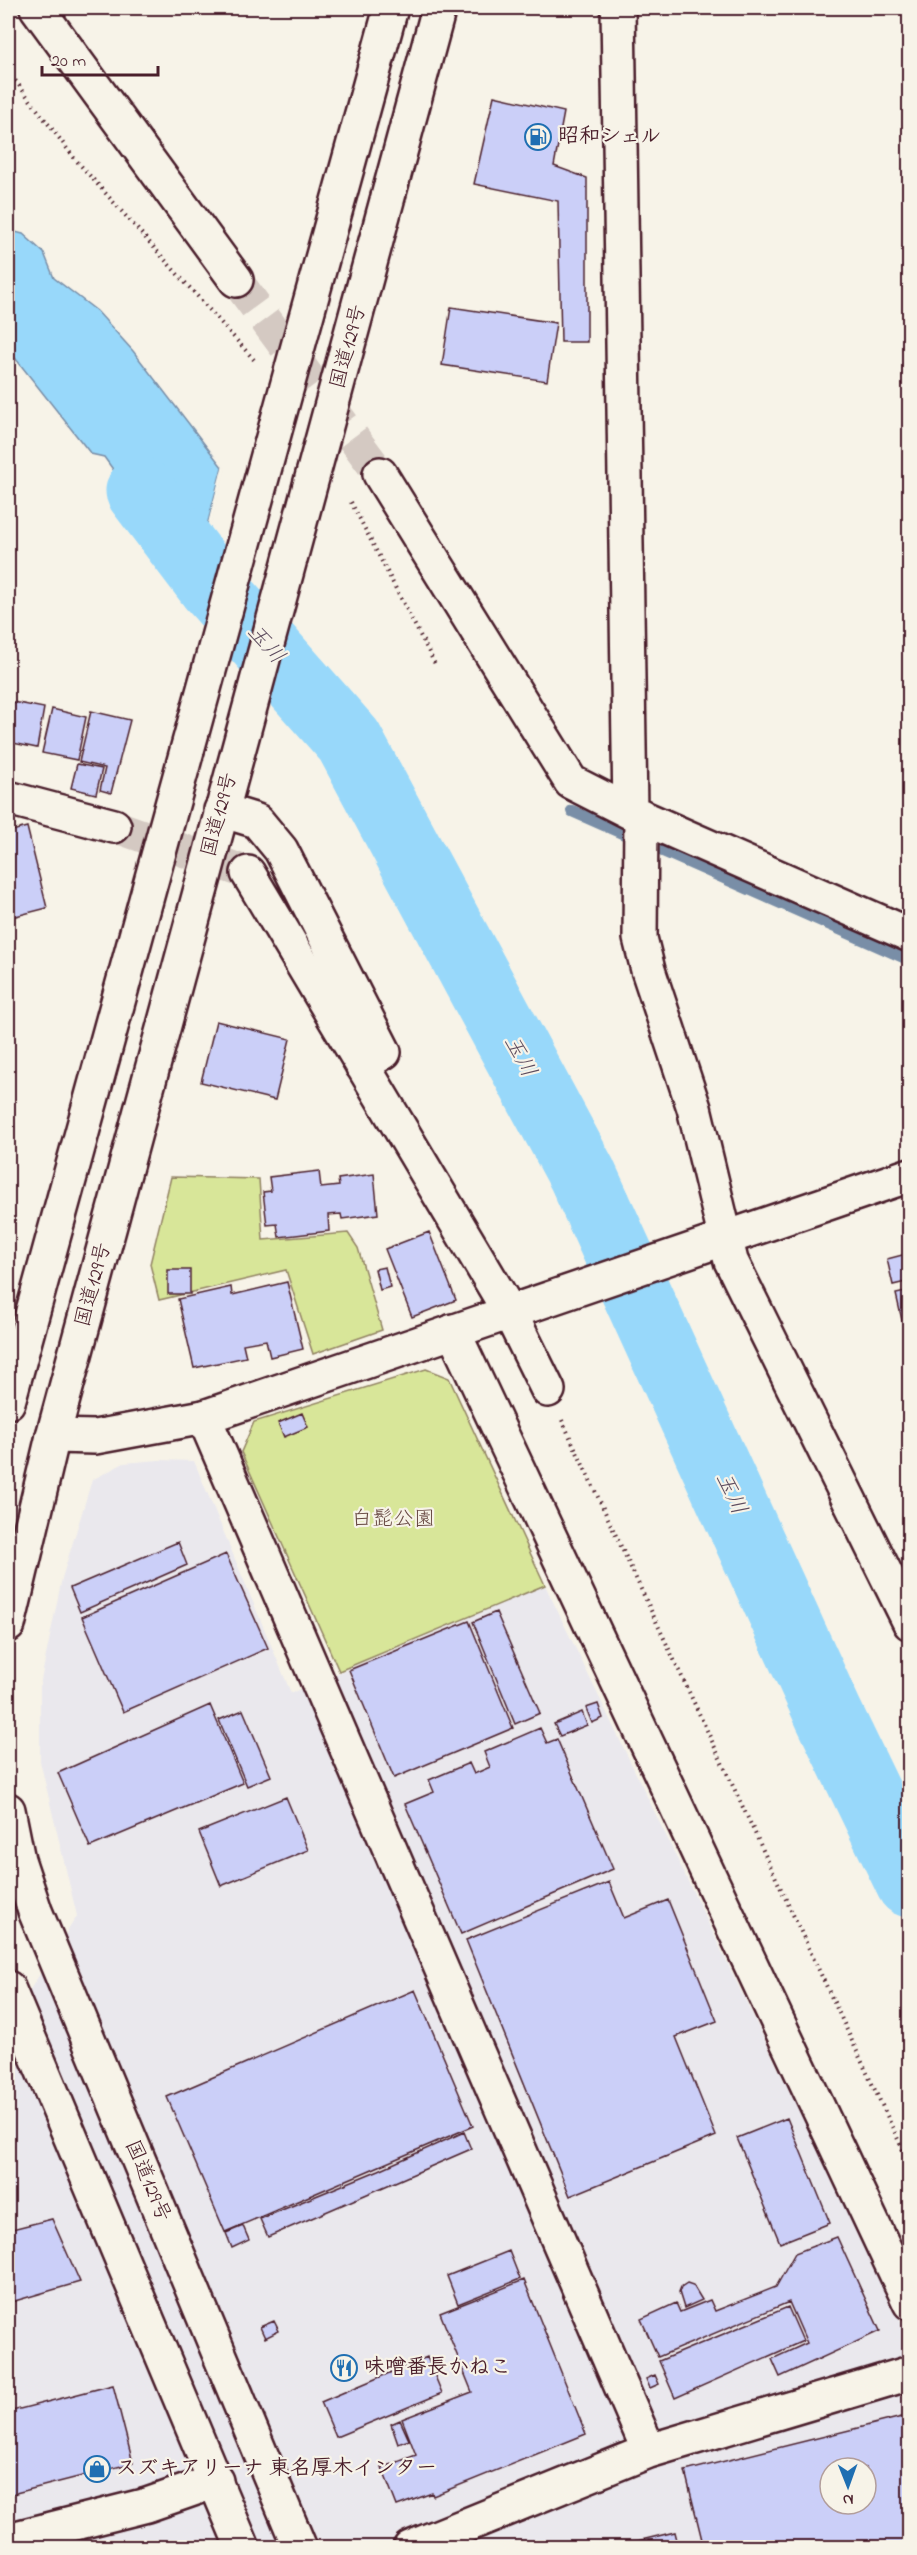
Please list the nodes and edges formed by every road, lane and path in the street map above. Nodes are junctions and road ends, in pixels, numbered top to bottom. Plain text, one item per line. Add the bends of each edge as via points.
1 (37, 8) edge
2 (391, 8) edge
3 (439, 8) edge
4 (618, 8) edge
5 (8, 70) edge
6 (236, 280) tunnel mouth
7 (257, 363) dead end
8 (380, 474) tunnel mouth
9 (346, 493) dead end
10 (436, 666) dead end
11 (8, 798) edge
12 (221, 810) junction
13 (114, 826) tunnel mouth
14 (638, 828) junction
15 (248, 873) tunnel mouth
16 (909, 935) edge
17 (362, 1065) junction
18 (909, 1175) edge
19 (714, 1241) junction
20 (519, 1308) junction
21 (453, 1330) junction
22 (548, 1390) joint
23 (8, 1402) edge
24 (204, 1417) junction
25 (53, 1436) junction
26 (909, 1623) edge
27 (8, 1625) edge
28 (8, 1810) edge
29 (8, 1988) edge
30 (8, 2033) edge
31 (35, 2052) junction
32 (909, 2165) edge
33 (909, 2303) edge
34 (909, 2373) edge
35 (649, 2451) junction
36 (216, 2481) junction
37 (8, 2540) edge
38 (243, 2547) edge
39 (300, 2547) edge
40 (410, 2547) edge

1 - 6 main road
2 - 23 main road
3 - 12 main road, 国道129号
4 - 14 main road
5 - 7 path via 75,159
8 - 14 main road via 571,782
9 - 10 path
11 - 13 main road
12 - 17 main road via 257,821 281,850 384,1052
12 - 25 main road, 国道129号
14 - 16 main road
14 - 19 main road via 640,938 694,1108
15 - 17 main road
17 - 20 main road
18 - 19 main road
19 - 20 main road
19 - 26 main road via 731,1261
20 - 21 main road
20 - 22 main road
21 - 24 main road
21 - 33 main road
22 - 32 path
24 - 25 main road via 95,1437
24 - 35 main road
25 - 27 main road, 国道129号
28 - 39 main road, 国道129号 via 18,1860 35,1911
29 - 31 main road
30 - 31 main road
31 - 36 main road
34 - 35 main road
35 - 40 main road
36 - 37 main road via 147,2505
36 - 38 main road

